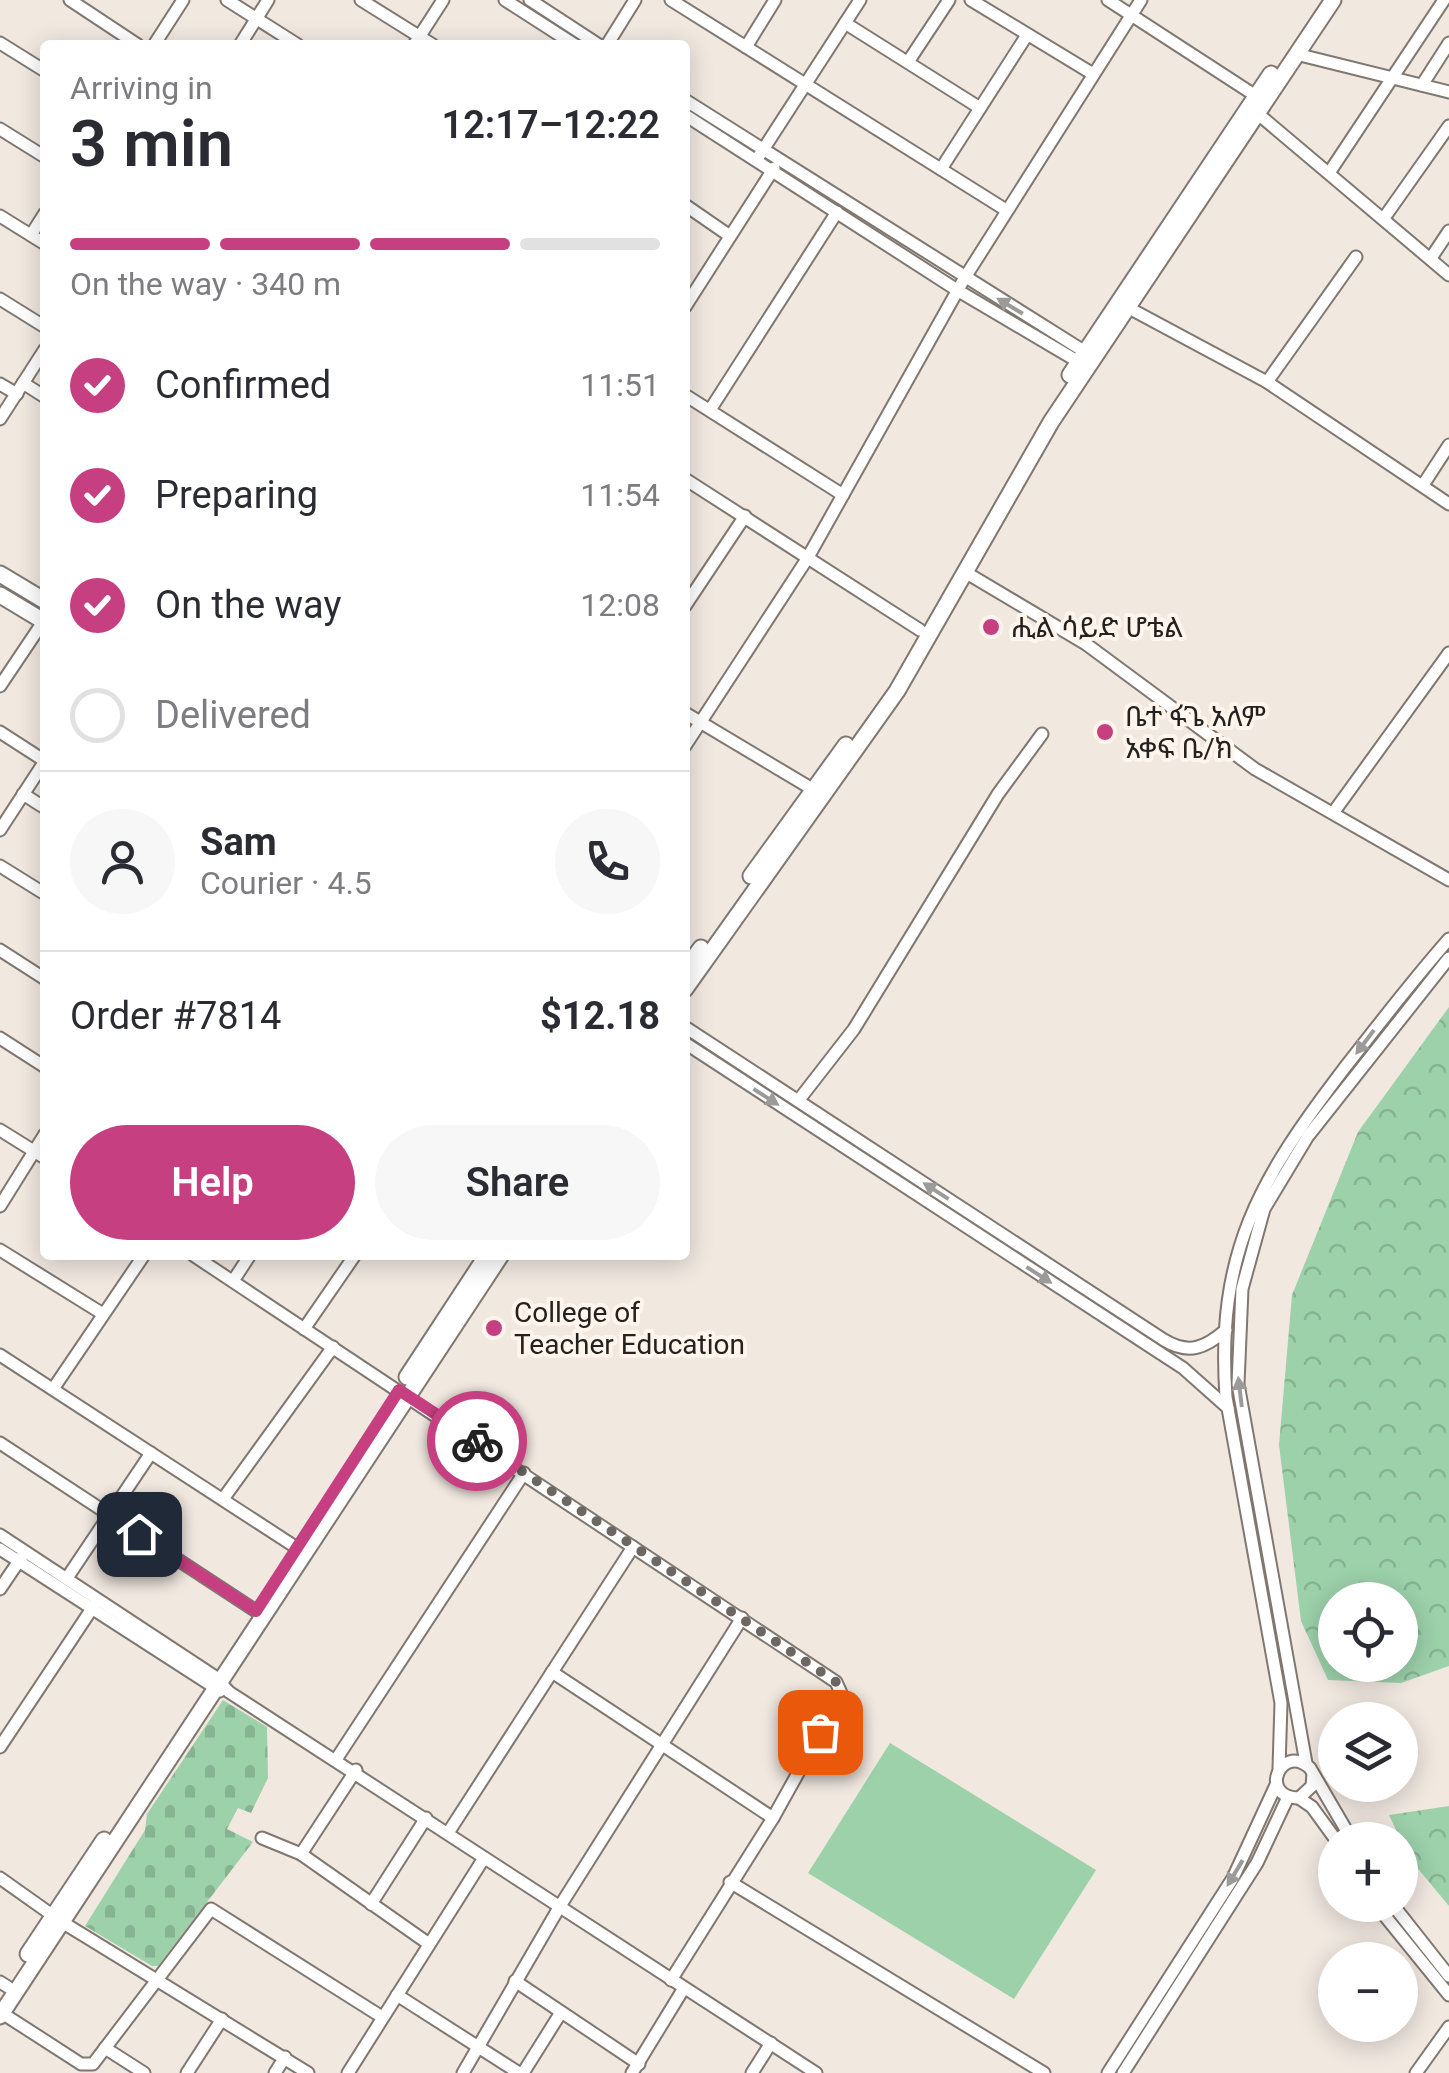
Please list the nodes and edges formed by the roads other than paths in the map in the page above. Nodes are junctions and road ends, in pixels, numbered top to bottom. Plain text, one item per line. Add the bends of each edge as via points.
1 (183, 0) edge
2 (227, 0) edge
3 (268, 0) edge
4 (361, 0) edge
5 (443, 0) edge
6 (505, 0) edge
7 (530, 0) edge
8 (635, 0) edge
9 (671, 0) edge
10 (775, 0) edge
11 (860, 0) edge
12 (948, 0) edge
13 (971, 0) edge
14 (1108, 0) edge
15 (1141, 0) edge
16 (1321, 0) edge
17 (1333, 0) edge
18 (1444, 0) edge
19 (74, 1) edge
20 (1132, 15) junction
21 (256, 19) junction
22 (845, 24) junction
23 (1027, 35) junction
24 (131, 40) edge
25 (157, 40) edge
26 (243, 40) edge
27 (290, 40) edge
28 (415, 40) edge
29 (417, 40) edge
30 (566, 40) edge
31 (591, 40) edge
32 (610, 40) edge
33 (1449, 42) edge
34 (0, 43) edge
35 (746, 47) junction
36 (1296, 54) junction
37 (908, 62) junction
38 (40, 68) edge
39 (1094, 74) junction
40 (1393, 79) junction
41 (806, 84) junction
42 (1422, 85) junction
43 (1449, 92) edge
44 (1256, 96) junction
45 (690, 104) edge
46 (980, 108) junction
47 (1257, 113) junction
48 (690, 118) edge
49 (0, 129) edge
50 (1447, 132) edge
51 (40, 154) edge
52 (760, 156) junction
53 (776, 165) junction
54 (941, 169) junction
55 (1329, 172) junction
56 (690, 208) edge
57 (1006, 210) junction
58 (836, 212) junction
59 (0, 216) edge
60 (1384, 218) junction
61 (40, 222) edge
62 (1449, 231) edge
63 (31, 235) junction
64 (730, 236) junction
65 (40, 241) edge
66 (1356, 257) dead end
67 (1431, 258) junction
68 (1449, 275) edge
69 (960, 284) junction
70 (690, 296) edge
71 (0, 299) edge
72 (1127, 307) junction
73 (40, 324) edge
74 (40, 357) edge
75 (1085, 359) junction
76 (1267, 382) junction
77 (0, 384) edge
78 (20, 389) junction
79 (40, 395) edge
80 (690, 398) edge
81 (710, 410) junction
82 (0, 420) edge
83 (1449, 445) edge
84 (690, 482) edge
85 (1422, 485) junction
86 (843, 496) junction
87 (1449, 504) edge
88 (745, 516) junction
89 (807, 558) junction
90 (965, 572) junction
91 (0, 574) edge
92 (0, 595) edge
93 (40, 598) edge
94 (690, 598) edge
95 (40, 619) edge
96 (40, 627) edge
97 (920, 630) junction
98 (1449, 653) edge
99 (1, 683) edge
100 (690, 716) edge
101 (700, 723) junction
102 (0, 732) edge
103 (1042, 734) dead end
104 (690, 738) edge
105 (40, 758) edge
106 (40, 768) edge
107 (816, 791) junction
108 (23, 794) junction
109 (40, 805) edge
110 (1332, 814) junction
111 (0, 830) edge
112 (0, 866) edge
113 (1449, 880) edge
114 (40, 891) edge
115 (1449, 939) edge
116 (0, 950) edge
117 (1449, 958) edge
118 (690, 963) edge
119 (40, 976) edge
120 (690, 982) edge
121 (1393, 1015) junction
122 (690, 1030) edge
123 (0, 1038) edge
124 (690, 1046) edge
125 (40, 1064) edge
126 (798, 1101) junction
127 (0, 1130) edge
128 (40, 1155) edge
129 (0, 1206) edge
130 (0, 1250) edge
131 (141, 1260) edge
132 (200, 1260) edge
133 (247, 1260) edge
134 (352, 1260) edge
135 (484, 1260) edge
136 (497, 1260) edge
137 (232, 1281) junction
138 (104, 1314) junction
139 (1119, 1319) junction
140 (304, 1329) junction
141 (1226, 1330) junction
142 (332, 1348) junction
143 (0, 1355) edge
144 (52, 1389) junction
145 (403, 1392) junction
146 (1228, 1408) junction
147 (0, 1443) edge
148 (151, 1453) junction
149 (524, 1473) junction
150 (222, 1499) junction
151 (110, 1515) junction
152 (0, 1535) edge
153 (634, 1547) junction
154 (0, 1548) edge
155 (296, 1548) junction
156 (22, 1556) junction
157 (67, 1578) junction
158 (0, 1589) edge
159 (93, 1606) junction
160 (256, 1611) junction
161 (742, 1618) junction
162 (552, 1672) junction
163 (218, 1685) junction
164 (664, 1746) junction
165 (0, 1747) edge
166 (337, 1758) junction
167 (1279, 1768) junction
168 (1309, 1768) junction
169 (356, 1770) junction
170 (1276, 1786) junction
171 (1294, 1798) junction
172 (426, 1818) junction
173 (772, 1818) junction
174 (1323, 1822) edge
175 (1341, 1822) edge
176 (448, 1833) junction
177 (262, 1838) dead end
178 (300, 1854) junction
179 (484, 1858) junction
180 (0, 1878) edge
181 (730, 1882) junction
182 (371, 1904) junction
183 (560, 1906) junction
184 (58, 1918) junction
185 (1390, 1922) edge
186 (1406, 1922) edge
187 (429, 1944) junction
188 (1449, 1976) edge
189 (158, 1977) junction
190 (671, 1980) junction
191 (515, 1981) junction
192 (684, 1988) junction
193 (1449, 1994) edge
194 (397, 1995) junction
195 (2, 1999) edge
196 (560, 2014) junction
197 (382, 2018) junction
198 (222, 2019) junction
199 (1449, 2027) edge
200 (772, 2043) junction
201 (105, 2048) junction
202 (478, 2050) junction
203 (285, 2058) junction
204 (635, 2068) edge
205 (144, 2073) edge
206 (187, 2073) edge
207 (275, 2073) edge
208 (308, 2073) edge
209 (348, 2073) edge
210 (464, 2073) edge
211 (521, 2073) edge
212 (752, 2073) edge
213 (816, 2073) edge
214 (1044, 2073) edge
215 (1108, 2073) edge
216 (1123, 2073) edge
217 (1416, 2073) edge

1 - 25 street
2 - 21 street
3 - 21 street
4 - 28 street
5 - 29 street
6 - 30 street
7 - 31 street
8 - 32 street
9 - 35 street
10 - 35 street
11 - 22 street
12 - 37 street
13 - 23 street
14 - 20 street
15 - 20 street
16 - 44 main road
17 - 36 main road
18 - 40 street
19 - 24 street
20 - 39 street
20 - 44 street
21 - 26 street
21 - 27 street
22 - 37 street
22 - 41 street
23 - 39 street
23 - 46 street
33 - 42 street
34 - 38 street
35 - 41 street
36 - 40 street
36 - 47 main road
37 - 46 street
39 - 57 street
40 - 42 street
40 - 55 street
41 - 52 street
41 - 54 street
42 - 43 street
44 - 75 main road
45 - 52 street
46 - 54 street
47 - 55 street
47 - 72 main road
48 - 52 street
49 - 51 street
50 - 60 street
52 - 53 street
53 - 58 street
53 - 64 street
53 - 69 street
54 - 57 street
55 - 60 street
56 - 64 street
57 - 69 street
58 - 69 street
58 - 81 street
59 - 63 street
60 - 67 street
61 - 63 street
62 - 67 street
63 - 65 street
64 - 70 street
66 - 76 street
67 - 68 street
69 - 75 street
69 - 86 street
71 - 73 street
72 - 75 main road
72 - 76 street
74 - 78 street
75 - 90 main road
75 - 97 main road
76 - 85 street
77 - 78 street
78 - 79 street
78 - 82 street
80 - 81 street
81 - 86 street
83 - 85 street
84 - 88 street
85 - 87 street
86 - 89 street
88 - 89 street
88 - 94 street
89 - 97 street
89 - 101 street
90 - 107 main road via 897,691
90 - 110 street via 1086,644 1206,736
91 - 93 main road
92 - 95 main road
96 - 99 street
97 - 107 main road
98 - 110 street
100 - 101 street
101 - 104 street
101 - 107 street
102 - 105 street
103 - 126 street via 854,1029
106 - 108 street
107 - 118 main road
107 - 120 main road
108 - 109 street
108 - 111 street
110 - 113 street
112 - 114 street
115 - 121 street
116 - 119 street
117 - 121 street
121 -> 141 street via 1266,1178 1241,1236
168 -> 121 street via 1238,1384 1240,1302 1264,1209
122 - 126 street
123 - 125 street
124 -> 139 street
139 -> 126 street
127 - 128 street
128 - 129 street
130 - 138 street
131 - 138 street
132 - 137 street
133 - 137 street
134 - 140 street
135 - 145 main road
136 - 145 main road
137 - 140 street
138 - 144 street
139 - 141 street via 1186,1350
139 - 146 street
140 - 142 street
141 - 146 street
142 - 145 street
142 - 150 street
143 - 144 street
144 - 148 street
145 - 149 street
145 - 155 main road
145 - 163 main road
146 - 167 street via 1281,1703
147 - 151 street
148 - 150 street
148 - 151 street
149 - 153 street
149 - 166 street
150 - 155 street
151 - 157 street
151 - 160 street
152 - 156 street
153 - 161 street
153 - 162 street
154 - 156 street
155 - 160 main road
156 - 157 street
156 - 158 street
156 - 159 street
157 - 163 street
159 - 163 street
159 - 165 street
160 - 163 main road
161 - 164 street
161 - 173 street via 836,1682 841,1693
162 - 164 street
162 - 176 street
163 - 166 street
163 - 184 main road
164 - 173 street
164 - 183 street
166 - 169 street
167 - 168 street via 1294,1760
167 - 170 street
168 - 171 street via 1309,1791
168 - 175 street
169 - 172 street
169 - 178 street
170 - 171 street
170 -> 215 street via 1232,1878
171 - 174 street
171 - 216 street
172 - 176 street
172 - 182 street
173 - 181 street
176 - 179 street
177 - 178 street
178 - 182 street
179 - 183 street
179 - 187 street
180 - 184 street
181 - 190 street
181 - 214 street
182 - 187 street
183 - 190 street
183 - 191 street
184 - 189 street
184 - 195 main road
184 - 195 main road
185 - 193 street
186 - 188 street
187 - 194 street
189 - 197 street via 214,1910
189 - 198 street
189 - 201 street
190 - 192 street
191 - 196 street
191 - 202 street
192 - 200 street
192 - 204 street
194 - 197 street
194 - 202 street
195 - 201 street via 86,2065
196 - 204 street
196 - 211 street
197 - 209 street
198 - 203 street
198 - 206 street
199 - 217 street
200 - 212 street
200 - 213 street
201 - 205 street
202 - 210 street
202 - 211 street
203 - 207 street
203 - 208 street

